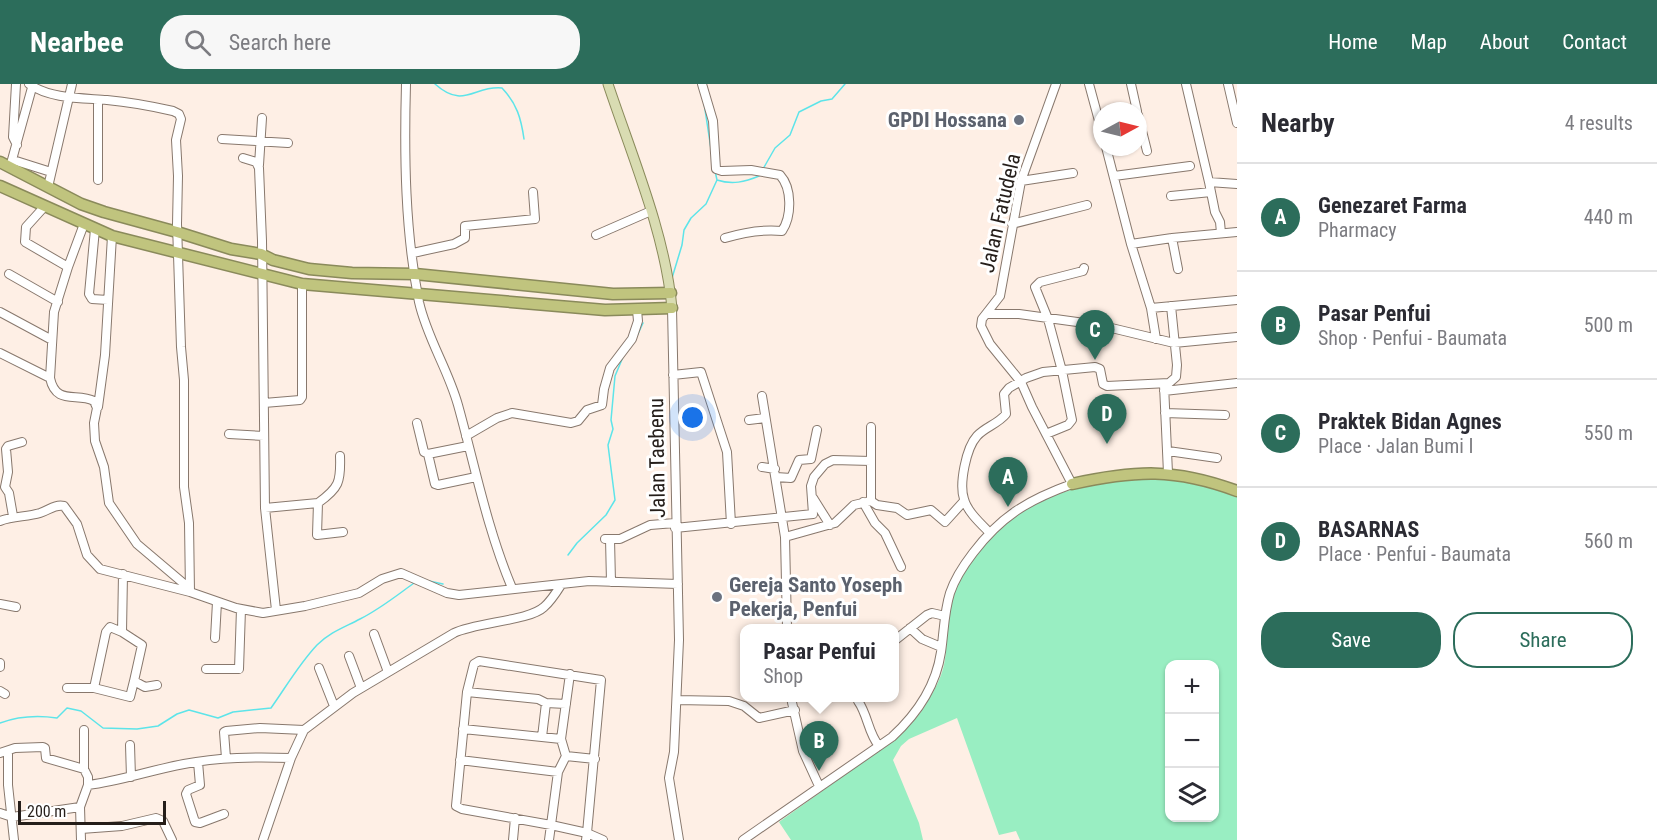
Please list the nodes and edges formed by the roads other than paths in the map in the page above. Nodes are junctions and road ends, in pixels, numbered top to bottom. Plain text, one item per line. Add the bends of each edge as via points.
1 (16, 84) edge
2 (72, 84) edge
3 (406, 84) edge
4 (608, 84) edge
5 (702, 84) edge
6 (1056, 84) edge
7 (1089, 84) edge
8 (1131, 84) edge
9 (1186, 84) edge
10 (1228, 84) edge
11 (32, 85) edge
12 (70, 98) junction
13 (98, 100) junction
14 (1094, 102) edge
15 (1135, 102) edge
16 (262, 118) dead end
17 (1237, 123) edge
18 (222, 139) dead end
19 (260, 141) junction
20 (288, 143) dead end
21 (17, 145) junction
22 (1108, 156) edge
23 (243, 158) dead end
24 (8, 163) edge
25 (1205, 163) junction
26 (259, 165) junction
27 (51, 172) junction
28 (1073, 173) dead end
29 (1114, 176) junction
30 (98, 180) dead end
31 (1021, 181) junction
32 (1209, 182) junction
33 (1237, 184) edge
34 (0, 186) edge
35 (48, 187) junction
36 (533, 192) dead end
37 (1211, 192) junction
38 (1171, 196) dead end
39 (45, 206) junction
40 (1088, 206) dead end
41 (651, 211) junction
42 (84, 224) junction
43 (1012, 224) junction
44 (95, 229) junction
45 (177, 232) junction
46 (1237, 232) edge
47 (1221, 234) junction
48 (596, 235) dead end
49 (112, 236) junction
50 (725, 238) dead end
51 (1172, 238) junction
52 (1131, 244) junction
53 (178, 253) junction
54 (413, 253) junction
55 (261, 254) junction
56 (68, 267) junction
57 (1084, 268) dead end
58 (1178, 269) dead end
59 (261, 273) junction
60 (9, 274) dead end
61 (415, 274) junction
62 (302, 284) junction
63 (670, 290) junction
64 (418, 293) junction
65 (108, 300) junction
66 (1237, 300) edge
67 (58, 302) junction
68 (1171, 306) junction
69 (672, 308) junction
70 (1151, 308) junction
71 (637, 310) junction
72 (0, 312) edge
73 (987, 314) junction
74 (1048, 319) junction
75 (1237, 337) edge
76 (1156, 339) junction
77 (52, 340) junction
78 (1174, 343) junction
79 (0, 353) edge
80 (1062, 371) junction
81 (673, 375) junction
82 (51, 378) junction
83 (1021, 382) junction
84 (1237, 383) edge
85 (1164, 388) junction
86 (762, 396) dead end
87 (264, 403) junction
88 (97, 408) junction
89 (1166, 413) junction
90 (1225, 415) dead end
91 (765, 418) junction
92 (749, 420) dead end
93 (417, 423) dead end
94 (872, 427) dead end
95 (817, 430) dead end
96 (1046, 434) junction
97 (229, 435) dead end
98 (264, 436) junction
99 (466, 436) junction
100 (22, 442) dead end
101 (468, 446) junction
102 (1168, 451) junction
103 (428, 454) junction
104 (340, 456) dead end
105 (1217, 458) dead end
106 (871, 461) junction
107 (762, 467) dead end
108 (775, 473) junction
109 (1168, 473) junction
110 (476, 477) junction
111 (1072, 484) junction
112 (1237, 491) edge
113 (811, 494) junction
114 (867, 501) junction
115 (964, 501) junction
116 (318, 504) junction
117 (265, 508) junction
118 (13, 516) junction
119 (783, 519) junction
120 (0, 521) edge
121 (731, 524) junction
122 (830, 525) junction
123 (675, 526) junction
124 (343, 532) dead end
125 (989, 532) junction
126 (785, 537) junction
127 (902, 567) dead end
128 (123, 574) junction
129 (611, 582) junction
130 (678, 584) junction
131 (561, 585) junction
132 (512, 588) junction
133 (190, 590) junction
134 (217, 602) junction
135 (0, 604) edge
136 (16, 608) dead end
137 (241, 609) junction
138 (276, 610) junction
139 (945, 616) junction
140 (787, 624) edge
141 (910, 628) junction
142 (122, 632) junction
143 (374, 634) dead end
144 (899, 637) edge
145 (215, 638) dead end
146 (942, 647) junction
147 (349, 656) dead end
148 (320, 668) dead end
149 (206, 669) dead end
150 (388, 672) junction
151 (570, 674) junction
152 (134, 681) junction
153 (157, 685) dead end
154 (67, 688) dead end
155 (94, 688) junction
156 (361, 688) junction
157 (467, 692) junction
158 (677, 700) junction
159 (546, 702) junction
160 (750, 702) edge
161 (792, 702) edge
162 (859, 702) edge
163 (566, 704) junction
164 (334, 706) junction
165 (750, 709) junction
166 (795, 710) junction
167 (463, 729) junction
168 (84, 730) dead end
169 (304, 730) junction
170 (542, 737) junction
171 (561, 739) junction
172 (130, 745) dead end
173 (879, 746) junction
174 (4, 752) edge
175 (566, 756) junction
176 (226, 758) junction
177 (291, 758) junction
178 (595, 759) junction
179 (460, 760) junction
180 (198, 762) junction
181 (84, 769) junction
182 (558, 772) junction
183 (131, 777) junction
184 (88, 785) junction
185 (819, 786) junction
186 (80, 807) junction
187 (0, 813) edge
188 (224, 814) dead end
189 (12, 817) junction
190 (515, 818) junction
191 (551, 825) junction
192 (81, 829) junction
193 (587, 837) edge
194 (14, 840) edge
195 (81, 840) edge
196 (172, 840) edge
197 (264, 840) edge
198 (513, 840) edge
199 (549, 840) edge
200 (603, 840) edge
201 (679, 840) edge
202 (743, 840) edge

1 - 21 street via 13,137
2 - 12 street
3 - 54 street via 405,142
4 - 41 main road, Jalan Taebenu
5 - 50 street via 713,122 717,170 780,175 789,204 784,230
6 - 31 street, Jalan Fatudela
7 - 14 street
8 - 15 street
9 - 25 street
10 - 17 street
11 - 12 street
11 - 21 street
12 - 13 street
12 - 27 street
13 - 30 street
13 - 45 street via 179,114
16 - 19 street
18 - 19 street
19 - 20 street
19 - 26 street
21 - 24 street
22 - 29 street
23 - 26 street
24 - 27 street
24 - 35 highway
25 - 29 street
25 - 32 street
26 - 55 street
27 - 35 street
28 - 31 street
29 - 52 street
31 - 43 street, Jalan Fatudela
32 - 33 street
32 - 37 street
34 - 39 highway
35 - 45 highway via 81,204
36 - 54 street via 535,219 465,226 465,238 458,242
37 - 38 street
37 - 47 street
39 - 42 highway
39 - 56 street via 26,227 25,242
40 - 43 street
41 - 48 street
41 - 63 main road, Jalan Taebenu
42 - 44 highway
42 - 56 street
43 - 73 street, Jalan Fatudela via 1000,296
44 - 49 highway
44 - 65 street via 89,294 92,299
45 - 53 street
45 - 55 highway
46 - 47 street
47 - 51 street
49 - 53 highway
49 - 65 street
51 - 52 street
51 - 58 street
52 - 70 street
53 - 59 highway
53 - 133 street
54 - 61 street
55 - 59 street
55 - 61 highway via 321,271
56 - 67 street
57 - 74 street via 1036,285
59 - 62 highway
59 - 87 street
60 - 67 street
61 - 63 highway via 613,294
61 - 64 street
62 - 64 highway
62 - 87 street via 302,397
63 - 69 main road, Jalan Taebenu
64 - 71 highway
64 - 99 street
65 - 88 street
66 - 68 street
67 - 77 street
68 - 70 street
68 - 78 street
69 - 71 highway
69 - 81 street, Jalan Taebenu
70 - 76 street
71 - 99 street via 632,339 610,368 602,405 587,410 571,423 506,415
72 - 77 street
73 - 74 street
73 - 83 street via 982,319 983,332
74 - 76 street via 1099,325
74 - 80 street
75 - 78 street
76 - 78 street
77 - 82 street
78 - 85 street via 1176,377
79 - 82 street
80 - 83 street via 1043,372
80 - 85 street via 1098,368 1107,386
80 - 96 street via 1072,422
81 - 121 street via 701,372 727,452
81 - 123 street, Jalan Taebenu
82 - 88 street via 52,387 61,395 91,399
83 - 96 street
83 - 115 street via 1004,394 1005,416 971,444 965,465
84 - 85 street
85 - 89 street
86 - 91 street
87 - 98 street
88 - 133 street via 95,441 110,503 137,544
89 - 90 street
89 - 102 street
91 - 92 street
91 - 108 street
93 - 103 street via 424,452
94 - 106 street
95 - 108 street via 811,459 799,460 791,478
96 - 111 street
97 - 98 street
98 - 117 street
99 - 101 street
100 - 118 street via 6,449 5,487
101 - 103 street
101 - 110 street
102 - 105 street
102 - 109 street
103 - 110 street via 435,484
104 - 116 street via 337,487
106 - 113 street via 829,462 812,481
106 - 114 street
107 - 108 street
108 - 119 street
109 - 111 highway
109 - 112 highway via 1203,479
110 - 132 street
111 - 125 street via 1026,504
113 - 119 street via 813,514
113 - 122 street
114 - 115 street via 897,508 907,515 931,510 945,522
114 - 122 street via 854,505 840,521
114 - 127 street via 875,523 885,533
115 - 125 street
116 - 117 street
116 - 124 street via 317,535
117 - 138 street
118 - 120 street
118 - 128 street via 64,506 77,524 94,564
119 - 121 street
119 - 126 street
121 - 123 street
122 - 126 street
123 - 129 street via 650,525 625,538 608,539
123 - 130 street, Jalan Taebenu
125 - 139 street via 955,580
126 - 140 street
128 - 133 street
128 - 142 street
129 - 130 street
129 - 131 street
130 - 158 street, Jalan Taebenu
131 - 132 street
131 - 150 street via 543,609 463,629
132 - 138 street via 452,595 401,573 359,593
133 - 134 street
134 - 137 street
134 - 145 street
135 - 136 street
137 - 138 street via 263,613
137 - 149 street via 239,669
139 - 141 street via 932,613
139 - 146 street
141 - 144 street
141 - 146 street via 922,639
142 - 152 street via 142,645
142 - 155 street via 110,627 105,632
143 - 150 street
146 - 173 street via 938,669 918,710
147 - 156 street
148 - 164 street
150 - 156 street
151 - 157 street via 479,661 474,664
151 - 163 street
151 - 178 street via 601,680
152 - 153 street via 145,687
152 - 155 street via 130,697
154 - 155 street
156 - 164 street
157 - 159 street
157 - 167 street
158 - 165 street via 721,700
158 - 201 street, Jalan Taebenu via 669,778
159 - 163 street
159 - 170 street
160 - 165 street
161 - 166 street
162 - 173 street
163 - 171 street
164 - 169 street
165 - 166 street via 759,718
166 - 185 street via 804,751
167 - 170 street
167 - 179 street
168 - 181 street
169 - 176 street via 226,731
169 - 177 street
170 - 171 street
171 - 175 street
172 - 183 street
173 - 185 street
174 - 181 street via 43,747 46,758
174 - 189 street
175 - 178 street
175 - 182 street
176 - 177 street
176 - 180 street
177 - 197 street
178 - 193 street
179 - 182 street
179 - 190 street via 457,807
180 - 183 street
180 - 188 street via 200,785 186,794 195,822 200,824
181 - 184 street
182 - 191 street
183 - 184 street
184 - 186 street
185 - 202 street
186 - 189 street
186 - 192 street
187 - 189 street
189 - 194 street
190 - 191 street
190 - 198 street
191 - 193 street
191 - 199 street
192 - 195 street
192 - 196 street via 159,819
193 - 200 street

